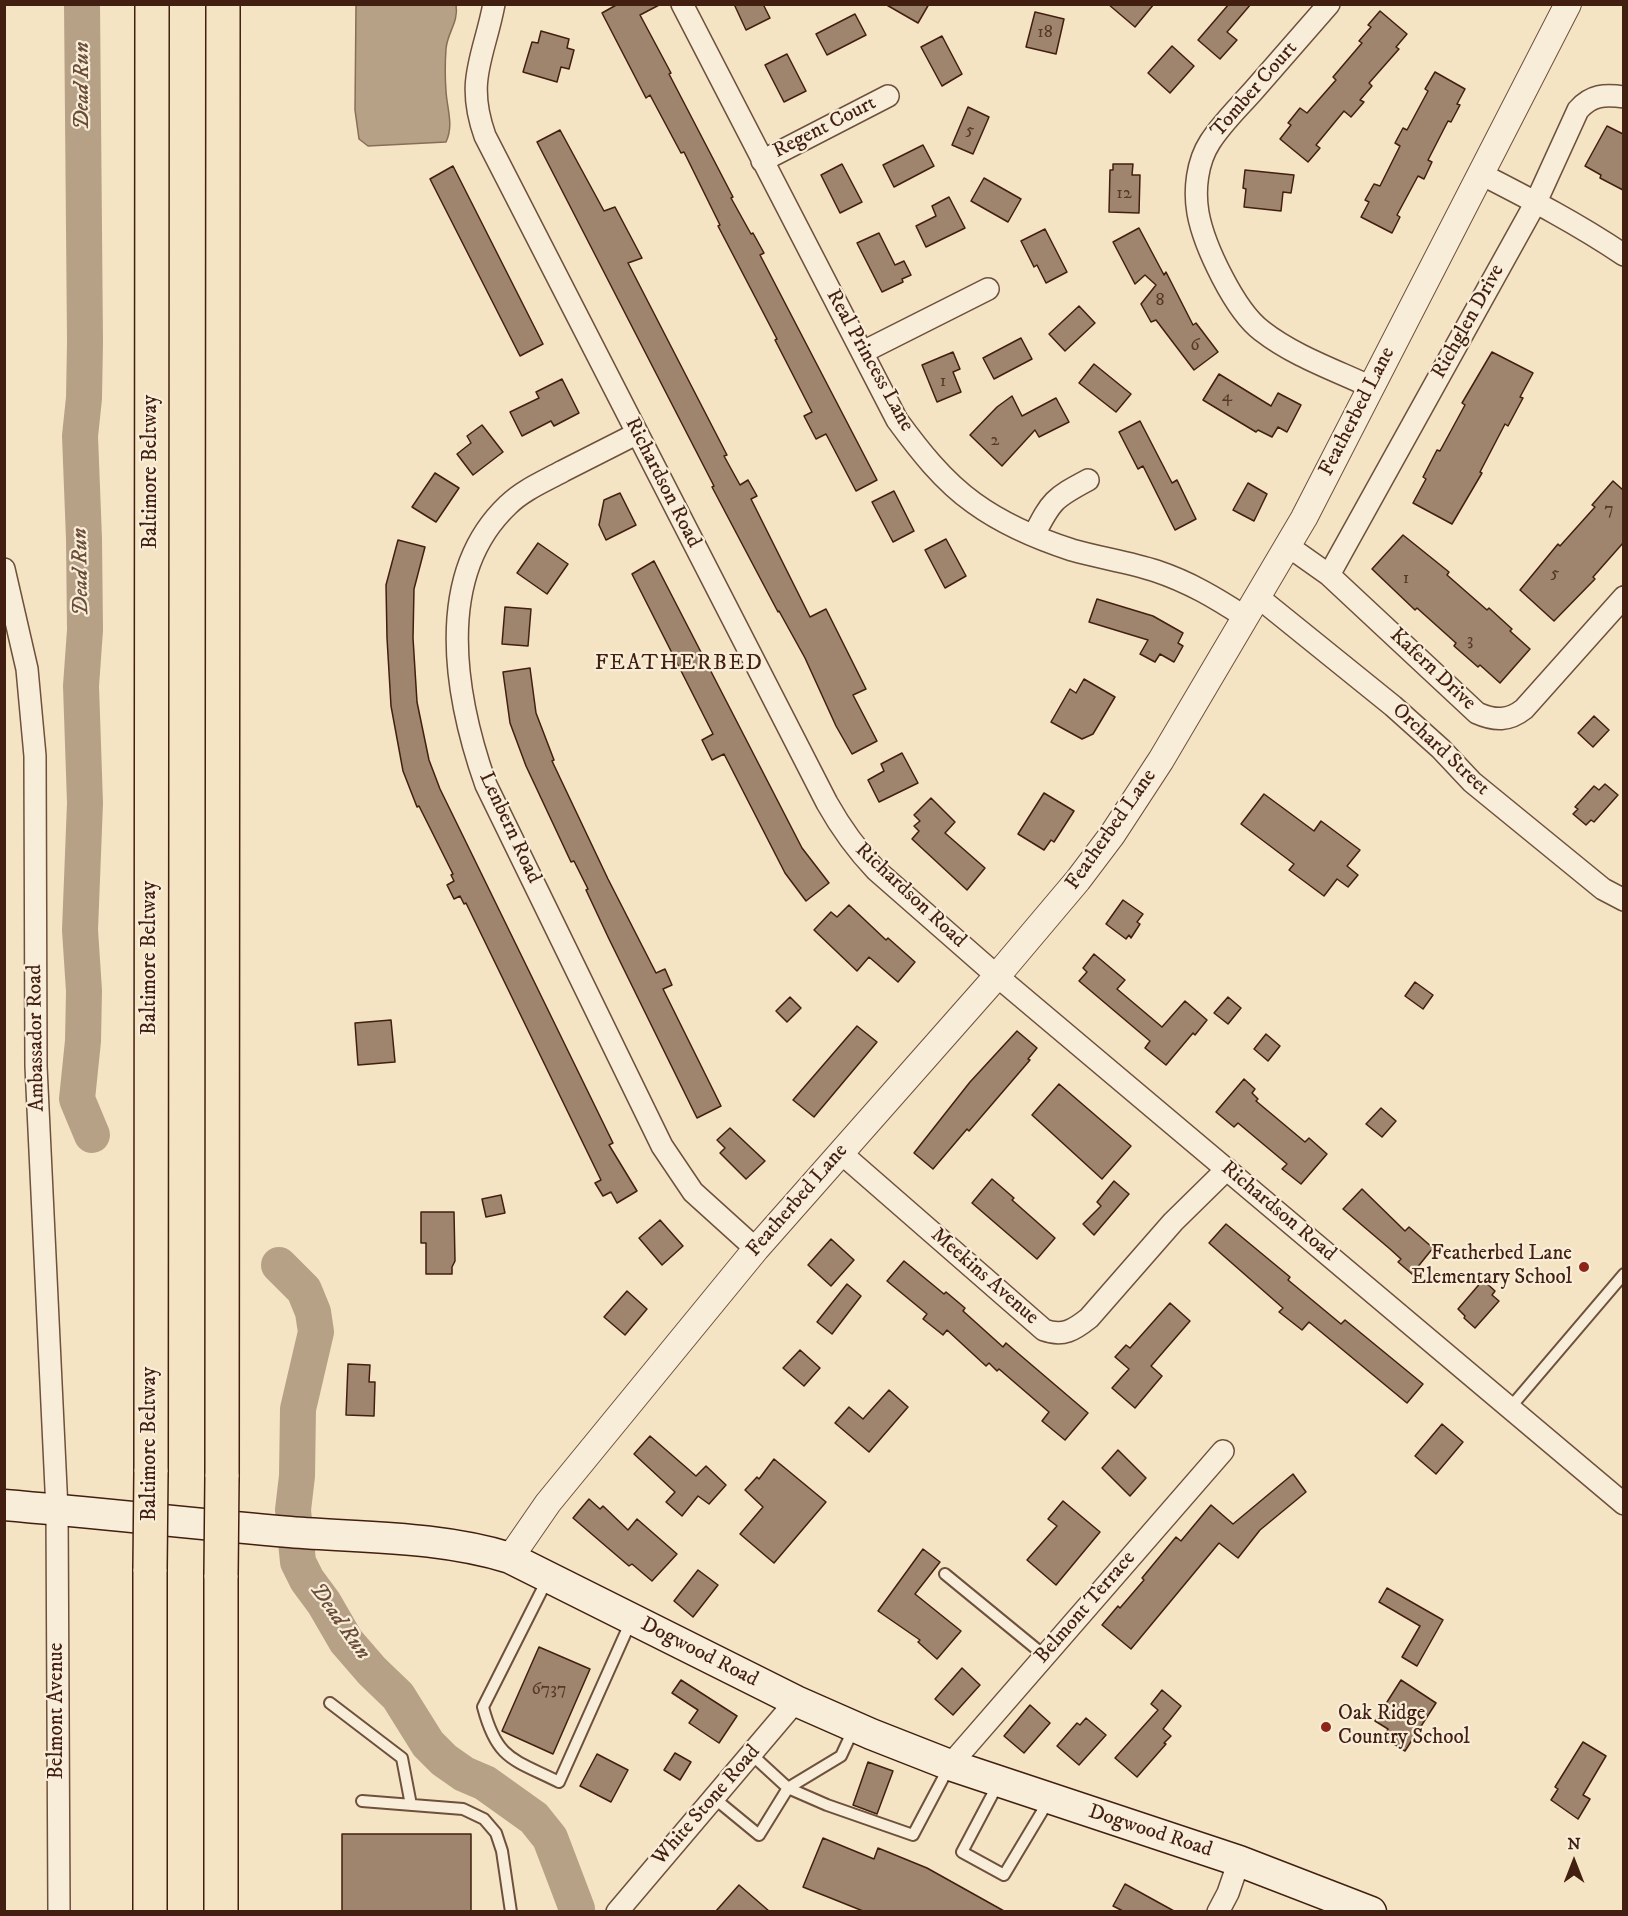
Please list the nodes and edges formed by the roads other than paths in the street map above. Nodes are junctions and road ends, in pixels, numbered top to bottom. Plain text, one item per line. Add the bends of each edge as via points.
1 (152, 4) edge
2 (223, 4) edge
3 (494, 4) edge
4 (682, 4) edge
5 (1329, 4) edge
6 (1568, 4) edge
7 (888, 96) dead end
8 (1623, 97) edge
9 (762, 160) junction
10 (1481, 174) junction
11 (1536, 202) junction
12 (1623, 255) edge
13 (988, 289) dead end
14 (863, 352) junction
15 (1371, 387) junction
16 (636, 434) junction
17 (1088, 480) dead end
18 (1034, 535) junction
19 (1288, 546) junction
20 (4, 569) edge
21 (1329, 575) junction
22 (1623, 597) edge
23 (1251, 607) junction
24 (1623, 900) edge
25 (997, 976) junction
26 (841, 1153) junction
27 (1227, 1169) junction
28 (756, 1249) junction
29 (1623, 1274) edge
30 (1509, 1409) junction
31 (1223, 1451) dead end
32 (1622, 1499) edge
33 (4, 1505) edge
34 (57, 1510) junction
35 (510, 1558) junction
36 (945, 1574) dead end
37 (548, 1577) junction
38 (632, 1619) junction
39 (1045, 1656) junction
40 (796, 1701) junction
41 (330, 1703) dead end
42 (855, 1727) junction
43 (751, 1754) junction
44 (950, 1765) junction
45 (999, 1782) junction
46 (788, 1788) junction
47 (714, 1798) junction
48 (1050, 1798) junction
49 (362, 1801) dead end
50 (411, 1805) junction
51 (1239, 1861) junction
52 (59, 1911) edge
53 (150, 1911) edge
54 (221, 1911) edge
55 (511, 1911) edge
56 (618, 1911) edge
57 (1218, 1911) edge
58 (1371, 1911) edge

1 - 53 highway, Baltimore Beltway, bridge
2 - 54 highway, bridge
3 - 16 street, Richardson Road via 477,73 477,114
4 - 9 street, Real Princess Lane
5 - 15 street, Tomber Court via 1209,143 1200,164 1198,212 1227,287 1240,309 1260,330 1283,346
6 - 10 street, Featherbed Lane
7 - 9 street, Regent Court
8 - 11 street, Richglen Drive via 1597,96 1578,110
9 - 14 street, Real Princess Lane
10 - 11 street
10 - 15 street, Featherbed Lane
11 - 12 street
11 - 21 street, Richglen Drive
13 - 14 street
14 - 18 street, Real Princess Lane via 897,420 944,477 973,503
15 - 19 street, Featherbed Lane
16 - 25 street, Richardson Road via 843,831 876,870
16 - 28 street, Lenbern Road via 540,483 509,504 485,532 462,585 457,627 464,712 486,785 662,1146 693,1192
17 - 18 street via 1060,495 1048,507
18 - 23 street, Real Princess Lane via 1072,550 1155,571
19 - 21 street, Kafern Drive
19 - 23 street, Featherbed Lane
20 - 34 street, Ambassador Road via 27,669 34,735 36,1066
21 - 22 street, Kafern Drive via 1477,713 1501,719 1524,709
23 - 24 street, Orchard Street via 1393,706 1472,782 1604,889
23 - 25 street, Featherbed Lane via 1112,835
25 - 26 street, Featherbed Lane
25 - 27 street, Richardson Road
26 - 27 street, Meekins Avenue via 1052,1333 1065,1333 1089,1318 1173,1222
26 - 28 street, Featherbed Lane
27 - 30 street, Richardson Road
28 - 35 street, Featherbed Lane via 548,1503
29 - 30 lane
30 - 32 street, Richardson Road
31 - 39 street, Belmont Terrace
33 - 34 main road, Dogwood Road
34 - 35 main road, Dogwood Road via 460,1545
34 - 52 street, Belmont Avenue
35 - 37 main road, Dogwood Road
36 - 39 lane
37 - 38 main road, Dogwood Road
37 - 38 lane via 483,1707 489,1728 507,1756 559,1782
38 - 40 main road, Dogwood Road
39 - 44 street, Belmont Terrace
40 - 42 main road, Dogwood Road
40 - 43 street, White Stone Road
41 - 50 lane via 402,1758
42 - 44 main road, Dogwood Road
42 - 46 lane via 841,1756
43 - 46 lane
43 - 47 street, White Stone Road
44 - 45 main road, Dogwood Road
44 - 46 lane via 913,1835
45 - 48 main road, Dogwood Road
45 - 48 lane via 962,1852 1004,1875
46 - 47 lane via 759,1835
47 - 56 street, White Stone Road
48 - 51 main road, Dogwood Road
49 - 50 lane
50 - 55 lane via 463,1809 484,1819 496,1833 502,1851
51 - 57 street
51 - 58 main road, Dogwood Road

